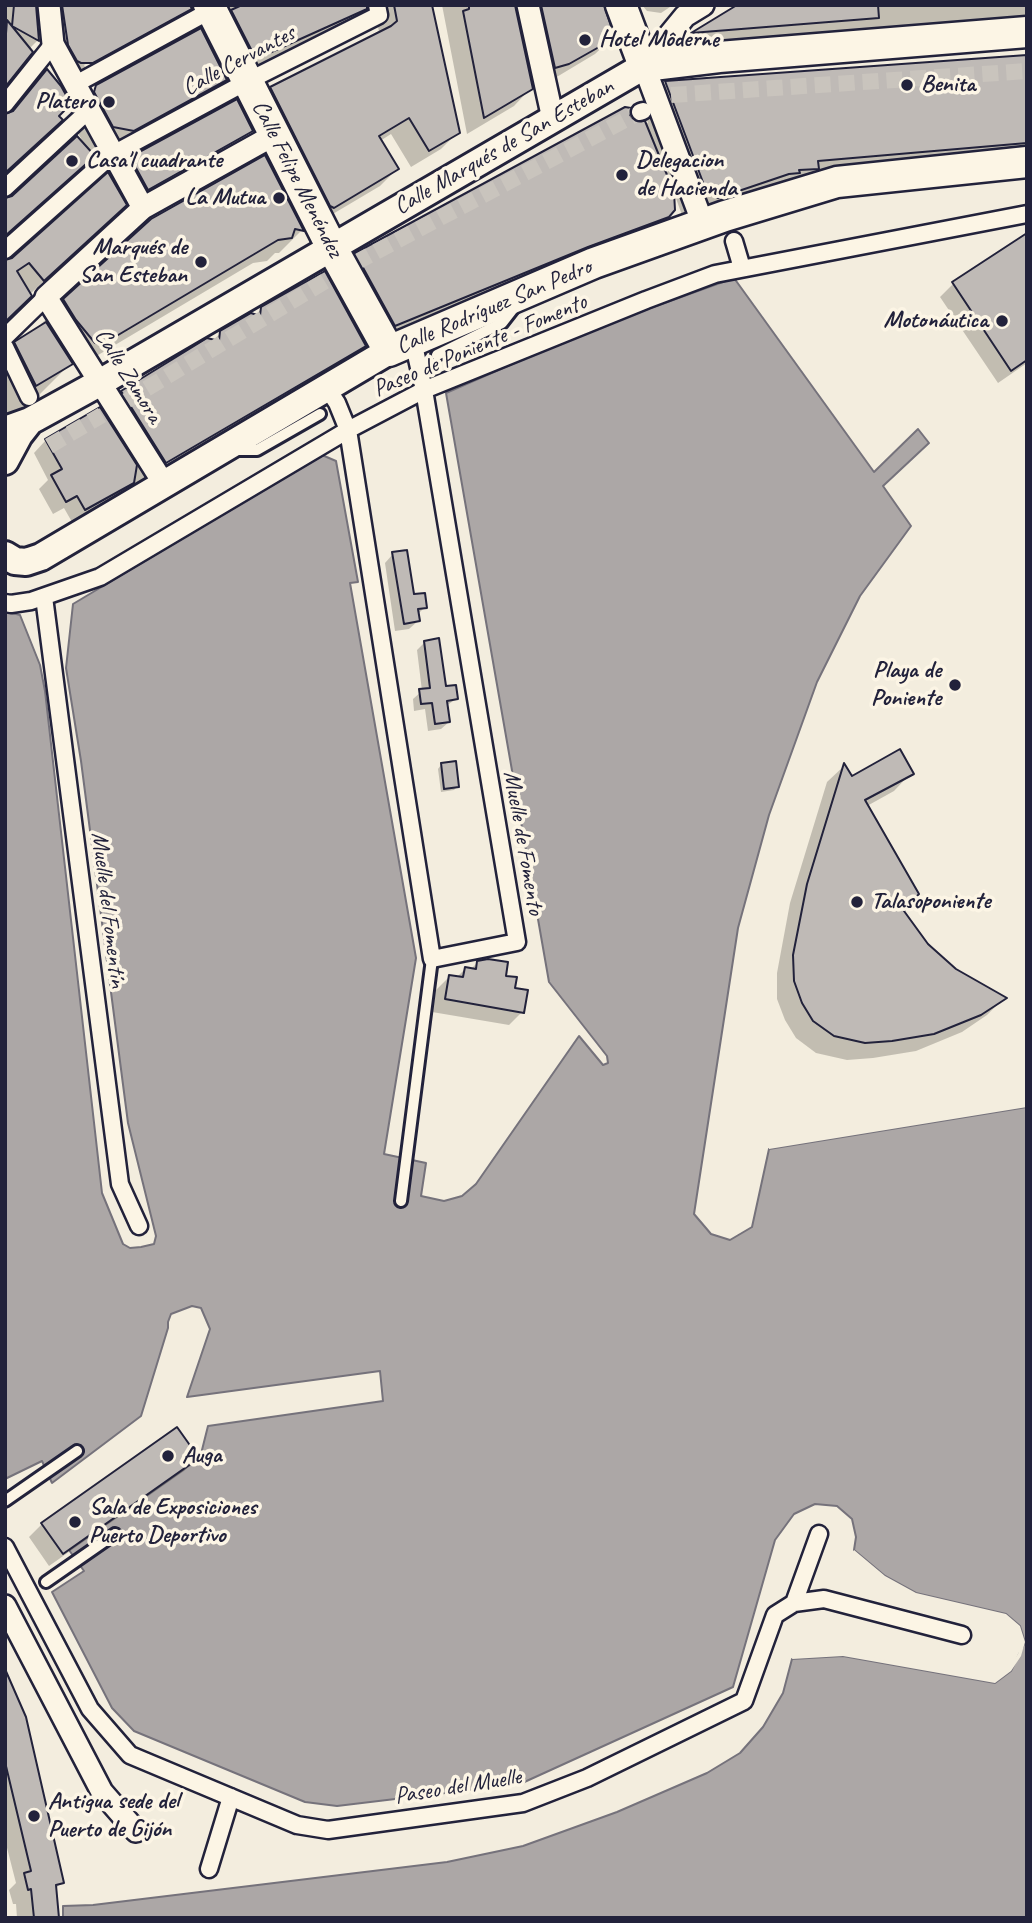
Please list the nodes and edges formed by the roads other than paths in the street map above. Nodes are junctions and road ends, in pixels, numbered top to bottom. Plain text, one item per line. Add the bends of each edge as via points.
1 (49, 5) edge
2 (377, 5) edge
3 (528, 5) edge
4 (621, 5) edge
5 (703, 5) edge
6 (214, 7) edge
7 (1027, 32) edge
8 (53, 44) junction
9 (644, 66) junction
10 (248, 81) junction
11 (74, 85) junction
12 (5, 104) edge
13 (88, 111) junction
14 (553, 119) junction
15 (274, 135) junction
16 (113, 154) junction
17 (1027, 162) edge
18 (5, 188) edge
19 (143, 208) junction
20 (1027, 214) edge
21 (703, 224) junction
22 (734, 241) dead end
23 (5, 250) edge
24 (346, 259) junction
25 (742, 268) junction
26 (46, 297) junction
27 (5, 337) edge
28 (5, 347) edge
29 (413, 349) junction
30 (101, 382) junction
31 (327, 388) junction
32 (424, 390) junction
33 (30, 409) junction
34 (320, 414) dead end
35 (5, 430) edge
36 (348, 430) junction
37 (222, 450) junction
38 (5, 461) edge
39 (164, 484) junction
40 (5, 555) edge
41 (44, 597) junction
42 (5, 603) edge
43 (432, 959) junction
44 (401, 1201) dead end
45 (139, 1226) dead end
46 (77, 1451) dead end
47 (5, 1501) edge
48 (115, 1534) dead end
49 (819, 1534) dead end
50 (5, 1548) edge
51 (46, 1582) dead end
52 (827, 1591) dead end
53 (794, 1603) junction
54 (5, 1606) edge
55 (231, 1797) junction
56 (136, 1831) dead end
57 (209, 1869) dead end

1 - 8 street
2 - 10 street, Calle Cervantes via 379,15
3 - 14 street
4 - 9 main road
5 - 9 street via 685,16
6 - 10 main road, Calle Felipe Menéndez
6 - 11 street
7 - 9 main road, Calle Marqués de San Esteban
8 - 11 street
8 - 12 street
9 - 14 street, Calle Marqués de San Esteban
9 - 21 street
10 - 15 main road, Calle Felipe Menéndez
10 - 16 street, Calle Cervantes
11 - 13 street
13 - 16 street
13 - 18 street
14 - 24 street, Calle Marqués de San Esteban
15 - 19 street
15 - 24 main road, Calle Felipe Menéndez
16 - 19 street
16 - 23 street, Calle Cervantes
17 - 21 main road, Calle Rodríguez San Pedro via 836,182
19 - 26 street
20 - 25 street, Paseo de Poniente - Fomento
21 - 29 main road, Calle Rodríguez San Pedro via 594,263
22 - 25 street
24 - 29 main road, Calle Felipe Menéndez
24 - 30 street, Calle Marqués de San Esteban
25 - 32 street, Paseo de Poniente - Fomento via 646,300
26 - 27 street
26 - 30 street, Calle Zamora
28 - 33 street
29 - 31 street, Calle Rodríguez San Pedro
29 - 32 street, Muelle de Fomento
30 - 33 street, Calle Marqués de San Esteban
30 - 39 street, Calle Zamora
31 - 36 street
31 - 37 street, Calle Rodríguez San Pedro
32 - 36 street, Paseo de Poniente - Fomento
32 - 43 street, Muelle de Fomento via 517,942
33 - 35 street, Calle Marqués de San Esteban
33 - 38 street, Calle Marqués de San Esteban
34 - 37 lane via 257,450
36 - 41 street, Paseo de Poniente - Fomento via 100,577
36 - 43 street
37 - 39 street, Calle Rodríguez San Pedro
39 - 40 street, Calle Rodríguez San Pedro via 41,557 26,562
41 - 42 street
41 - 45 street, Muelle del Fomentín via 120,1184
43 - 44 lane
46 - 47 lane
48 - 51 lane
49 - 53 street
50 - 55 street, Paseo del Muelle via 90,1709 130,1755
52 - 53 street via 962,1633 824,1599
53 - 55 street, Paseo del Muelle via 775,1615 744,1701 587,1778 523,1803 328,1830 297,1825
54 - 56 street via 102,1792
55 - 57 street

